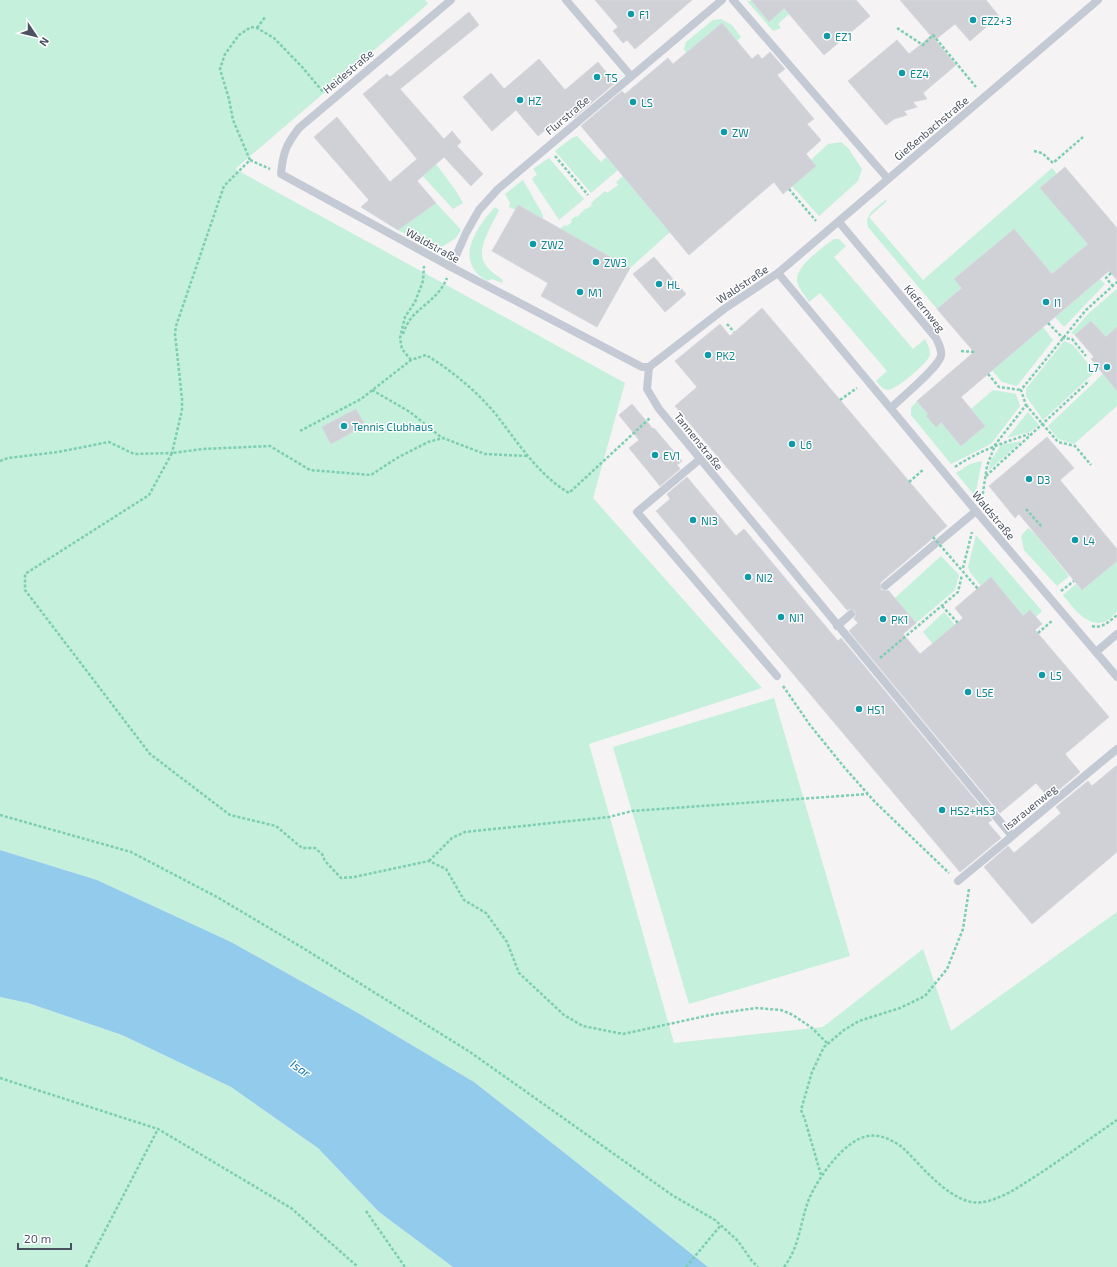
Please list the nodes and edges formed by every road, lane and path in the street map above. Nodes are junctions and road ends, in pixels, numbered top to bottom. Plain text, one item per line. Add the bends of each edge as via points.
1 (451, 0) edge
2 (566, 0) edge
3 (722, 0) edge
4 (733, 0) edge
5 (1098, 0) edge
6 (266, 16) dead end
7 (257, 28) junction
8 (897, 28) dead end
9 (631, 76) junction
10 (976, 87) dead end
11 (330, 101) junction
12 (1083, 137) dead end
13 (547, 146) junction
14 (1034, 152) dead end
15 (250, 160) junction
16 (281, 174) junction
17 (888, 179) junction
18 (789, 189) dead end
19 (588, 195) dead end
20 (816, 221) dead end
21 (838, 222) junction
22 (422, 251) junction
23 (451, 267) junction
24 (778, 273) junction
25 (1111, 273) dead end
26 (1117, 282) edge
27 (1113, 286) junction
28 (1048, 323) dead end
29 (727, 324) dead end
30 (734, 332) dead end
31 (400, 338) junction
32 (1063, 338) junction
33 (961, 351) dead end
34 (974, 352) dead end
35 (1086, 356) dead end
36 (410, 360) junction
37 (649, 366) junction
38 (988, 374) dead end
39 (1089, 382) dead end
40 (856, 388) dead end
41 (372, 390) junction
42 (1021, 390) junction
43 (840, 400) dead end
44 (1026, 405) junction
45 (891, 408) junction
46 (659, 410) junction
47 (1042, 424) junction
48 (300, 431) dead end
49 (1031, 434) junction
50 (443, 438) junction
51 (995, 445) junction
52 (172, 453) junction
53 (527, 456) junction
54 (700, 459) junction
55 (0, 461) edge
56 (1091, 465) dead end
57 (924, 469) dead end
58 (952, 469) dead end
59 (986, 476) junction
60 (909, 482) dead end
61 (978, 508) junction
62 (1026, 509) dead end
63 (1042, 527) dead end
64 (973, 528) dead end
65 (936, 541) junction
66 (964, 568) dead end
67 (962, 575) dead end
68 (1074, 581) dead end
69 (885, 586) dead end
70 (978, 589) dead end
71 (1058, 593) dead end
72 (942, 606) junction
73 (851, 614) dead end
74 (1117, 614) edge
75 (1054, 619) dead end
76 (958, 623) dead end
77 (837, 626) junction
78 (1090, 626) dead end
79 (1038, 633) dead end
80 (1117, 634) edge
81 (1096, 652) junction
82 (870, 666) junction
83 (777, 676) joint
84 (1117, 677) edge
85 (1117, 750) edge
86 (868, 794) junction
87 (0, 816) edge
88 (1012, 836) junction
89 (429, 861) junction
90 (970, 871) junction
91 (958, 881) joint
92 (828, 1044) junction
93 (0, 1078) edge
94 (1117, 1120) edge
95 (158, 1129) junction
96 (821, 1175) junction
97 (366, 1211) dead end
98 (721, 1225) junction
99 (86, 1267) edge
100 (358, 1267) edge
101 (405, 1267) edge
102 (686, 1267) edge
103 (758, 1267) edge
104 (784, 1267) edge

1 - 11 lane, Heidestraße
2 - 9 lane
3 - 9 lane, Flurstraße
4 - 17 lane
5 - 17 lane, Gießenbachstraße
6 - 7 path
7 - 11 path via 274,38
7 - 15 path via 251,27 239,35 225,54 220,69 233,120
8 - 10 path via 923,45 933,35
9 - 13 lane, Flurstraße
11 - 16 lane, Heidestraße via 299,128 289,141 282,158
12 - 14 path via 1053,163 1042,154
13 - 19 path
13 - 23 lane, Flurstraße via 498,188 479,210
15 - 16 path
15 - 52 path via 224,186 176,326 182,410
16 - 22 lane, Waldstraße
17 - 21 lane, Gießenbachstraße
18 - 20 path
21 - 24 lane, Gießenbachstraße
21 - 45 lane, Kiefernweg via 936,338 940,348 940,358 934,367
22 - 23 lane, Waldstraße
22 - 31 path via 423,281 415,302 405,317
23 - 31 path via 443,287 410,319
23 - 37 lane, Waldstraße via 642,367
24 - 37 lane, Waldstraße
24 - 45 lane, Waldstraße
25 - 27 path via 1106,278
26 - 27 path
27 - 32 path via 1086,310
28 - 32 path
29 - 30 path
31 - 36 path via 402,349
32 - 35 path via 1072,339
32 - 42 path
33 - 34 path
36 - 41 path
36 - 53 path via 426,355 442,365 493,411
37 - 46 lane, Tannenstraße via 647,389
38 - 42 path via 999,388
39 - 47 path
40 - 43 path
41 - 48 path via 361,399
41 - 50 path via 410,412
42 - 44 path
44 - 47 path
44 - 51 path
45 - 61 lane, Waldstraße
46 - 53 path via 569,493 560,488
46 - 54 lane, Tannenstraße
47 - 49 path
47 - 56 path via 1058,442 1075,446
49 - 51 path
49 - 59 path
50 - 52 path via 428,442 371,474 310,470 270,446
50 - 53 path via 485,454
51 - 58 path
51 - 59 path
52 - 55 path via 134,454 109,442
52 - 89 path via 150,495 25,574 25,590 150,754 230,815 276,826 302,848 315,848 341,878
54 - 77 lane, Tannenstraße
54 - 83 lane via 637,512
57 - 60 path
59 - 61 path
61 - 65 lane
61 - 81 lane, Waldstraße
62 - 63 path
64 - 66 path
65 - 69 lane
65 - 70 path, bridge
67 - 72 path via 958,592
68 - 71 path
72 - 76 path
72 - 82 path
73 - 77 lane
74 - 78 path via 1103,625
75 - 79 path
77 - 82 lane, Tannenstraße
80 - 81 lane
81 - 84 lane, Waldstraße
82 - 88 lane, Tannenstraße
83 - 86 path via 810,725
85 - 88 lane, Isarauenweg
86 - 89 path via 632,810 609,817 465,832 452,838
86 - 91 path
87 - 98 path via 131,852 217,897 470,1052 672,1196
88 - 90 lane, Isarauenweg
89 - 92 path via 446,869 464,900 486,913 507,942 518,973 564,1015 583,1026 623,1034 756,1008 780,1010 793,1015 812,1028
90 - 91 lane, Isarauenweg
90 - 92 path via 963,929 947,969 925,996 900,1008 859,1021
92 - 96 path via 812,1072 801,1110
93 - 95 path
94 - 96 path via 1058,1162 1018,1187 988,1201 974,1202 956,1196 943,1188 902,1147 889,1139 877,1136 859,1139
95 - 99 path
95 - 100 path via 291,1208
96 - 104 path via 808,1201 795,1249
97 - 101 path
98 - 102 path
98 - 103 path via 738,1241

